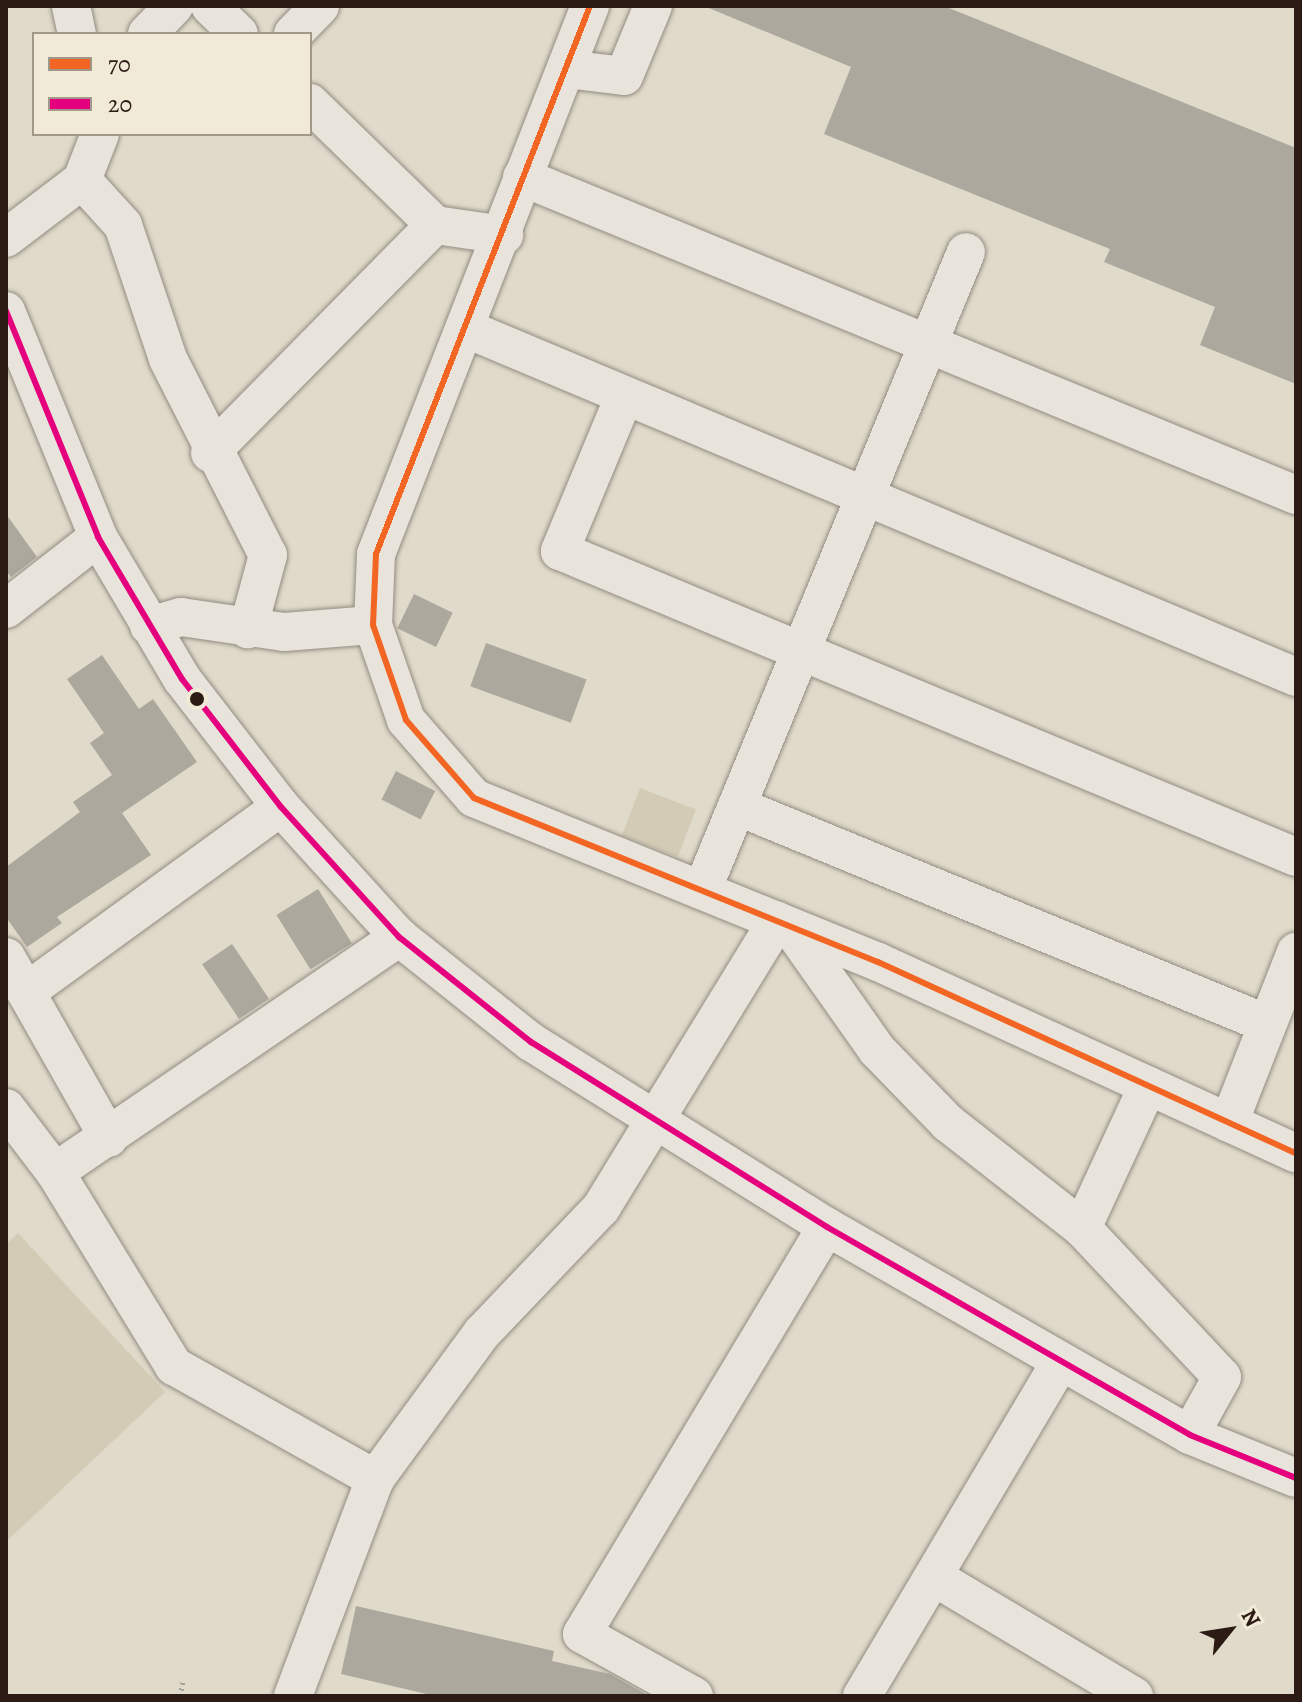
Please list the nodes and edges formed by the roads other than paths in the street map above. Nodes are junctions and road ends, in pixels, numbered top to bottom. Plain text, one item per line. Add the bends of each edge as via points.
1 (71, 6) edge
2 (174, 6) edge
3 (210, 6) edge
4 (320, 6) edge
5 (590, 6) edge
6 (653, 6) edge
7 (77, 32) edge
8 (149, 32) edge
9 (237, 32) edge
10 (295, 32) edge
11 (566, 69) junction
12 (312, 105) edge
13 (101, 136) edge
14 (522, 177) junction
15 (82, 180) junction
16 (435, 225) junction
17 (504, 235) junction
18 (6, 238) edge
19 (966, 252) dead end
20 (6, 311) edge
21 (467, 329) junction
22 (931, 339) junction
23 (624, 397) junction
24 (210, 453) junction
25 (868, 494) junction
26 (1296, 495) edge
27 (98, 537) junction
28 (6, 609) edge
29 (373, 625) junction
30 (149, 626) junction
31 (248, 629) junction
32 (802, 652) junction
33 (1296, 677) edge
34 (281, 807) junction
35 (739, 807) junction
36 (1296, 857) edge
37 (703, 888) junction
38 (784, 924) junction
39 (399, 937) junction
40 (1296, 952) edge
41 (6, 957) edge
42 (26, 992) junction
43 (1265, 1023) junction
44 (1148, 1086) junction
45 (6, 1108) edge
46 (656, 1122) junction
47 (1229, 1123) junction
48 (109, 1138) junction
49 (1296, 1153) edge
50 (55, 1172) junction
51 (827, 1227) junction
52 (1082, 1228) junction
53 (1060, 1363) junction
54 (1190, 1435) junction
55 (1296, 1478) edge
56 (375, 1479) junction
57 (934, 1577) junction
58 (293, 1696) edge
59 (694, 1696) edge
60 (862, 1696) edge
61 (1134, 1696) edge

1 - 7 street
2 - 8 street
3 - 9 street
4 - 10 street
5 - 11 street
6 - 11 street via 624,76
11 - 14 street
12 - 16 street
13 - 15 street
14 - 17 street
14 - 22 street
15 - 18 street
15 - 24 street via 123,225
16 - 17 street
16 - 24 street
17 - 21 street
19 - 22 street
20 - 27 street
21 - 23 street
21 - 29 street via 376,554
22 - 25 street
22 - 26 street
23 - 25 street
23 - 32 street via 560,551
24 - 31 street via 268,555
25 - 32 street
25 - 33 street
27 - 28 street
27 - 30 street
29 - 31 street
29 - 37 street via 406,720 474,798
30 - 31 street via 203,618
30 - 34 street
32 - 35 street
32 - 36 street
34 - 39 street
34 - 42 street
35 - 37 street
35 - 43 street
37 - 38 street
38 - 44 street
38 - 46 street
38 - 52 street via 877,1050 948,1123
39 - 46 street via 531,1042
39 - 48 street
40 - 43 street
41 - 42 street
42 - 48 street
43 - 47 street
44 - 47 street
44 - 52 street
45 - 50 street
46 - 51 street
46 - 56 street via 601,1208 482,1333
47 - 49 street
48 - 50 street
50 - 56 street via 174,1366
51 - 53 street
51 - 59 street via 582,1634
52 - 54 street via 1222,1377
53 - 54 street
53 - 57 street
54 - 55 street
56 - 58 street
57 - 60 street
57 - 61 street

